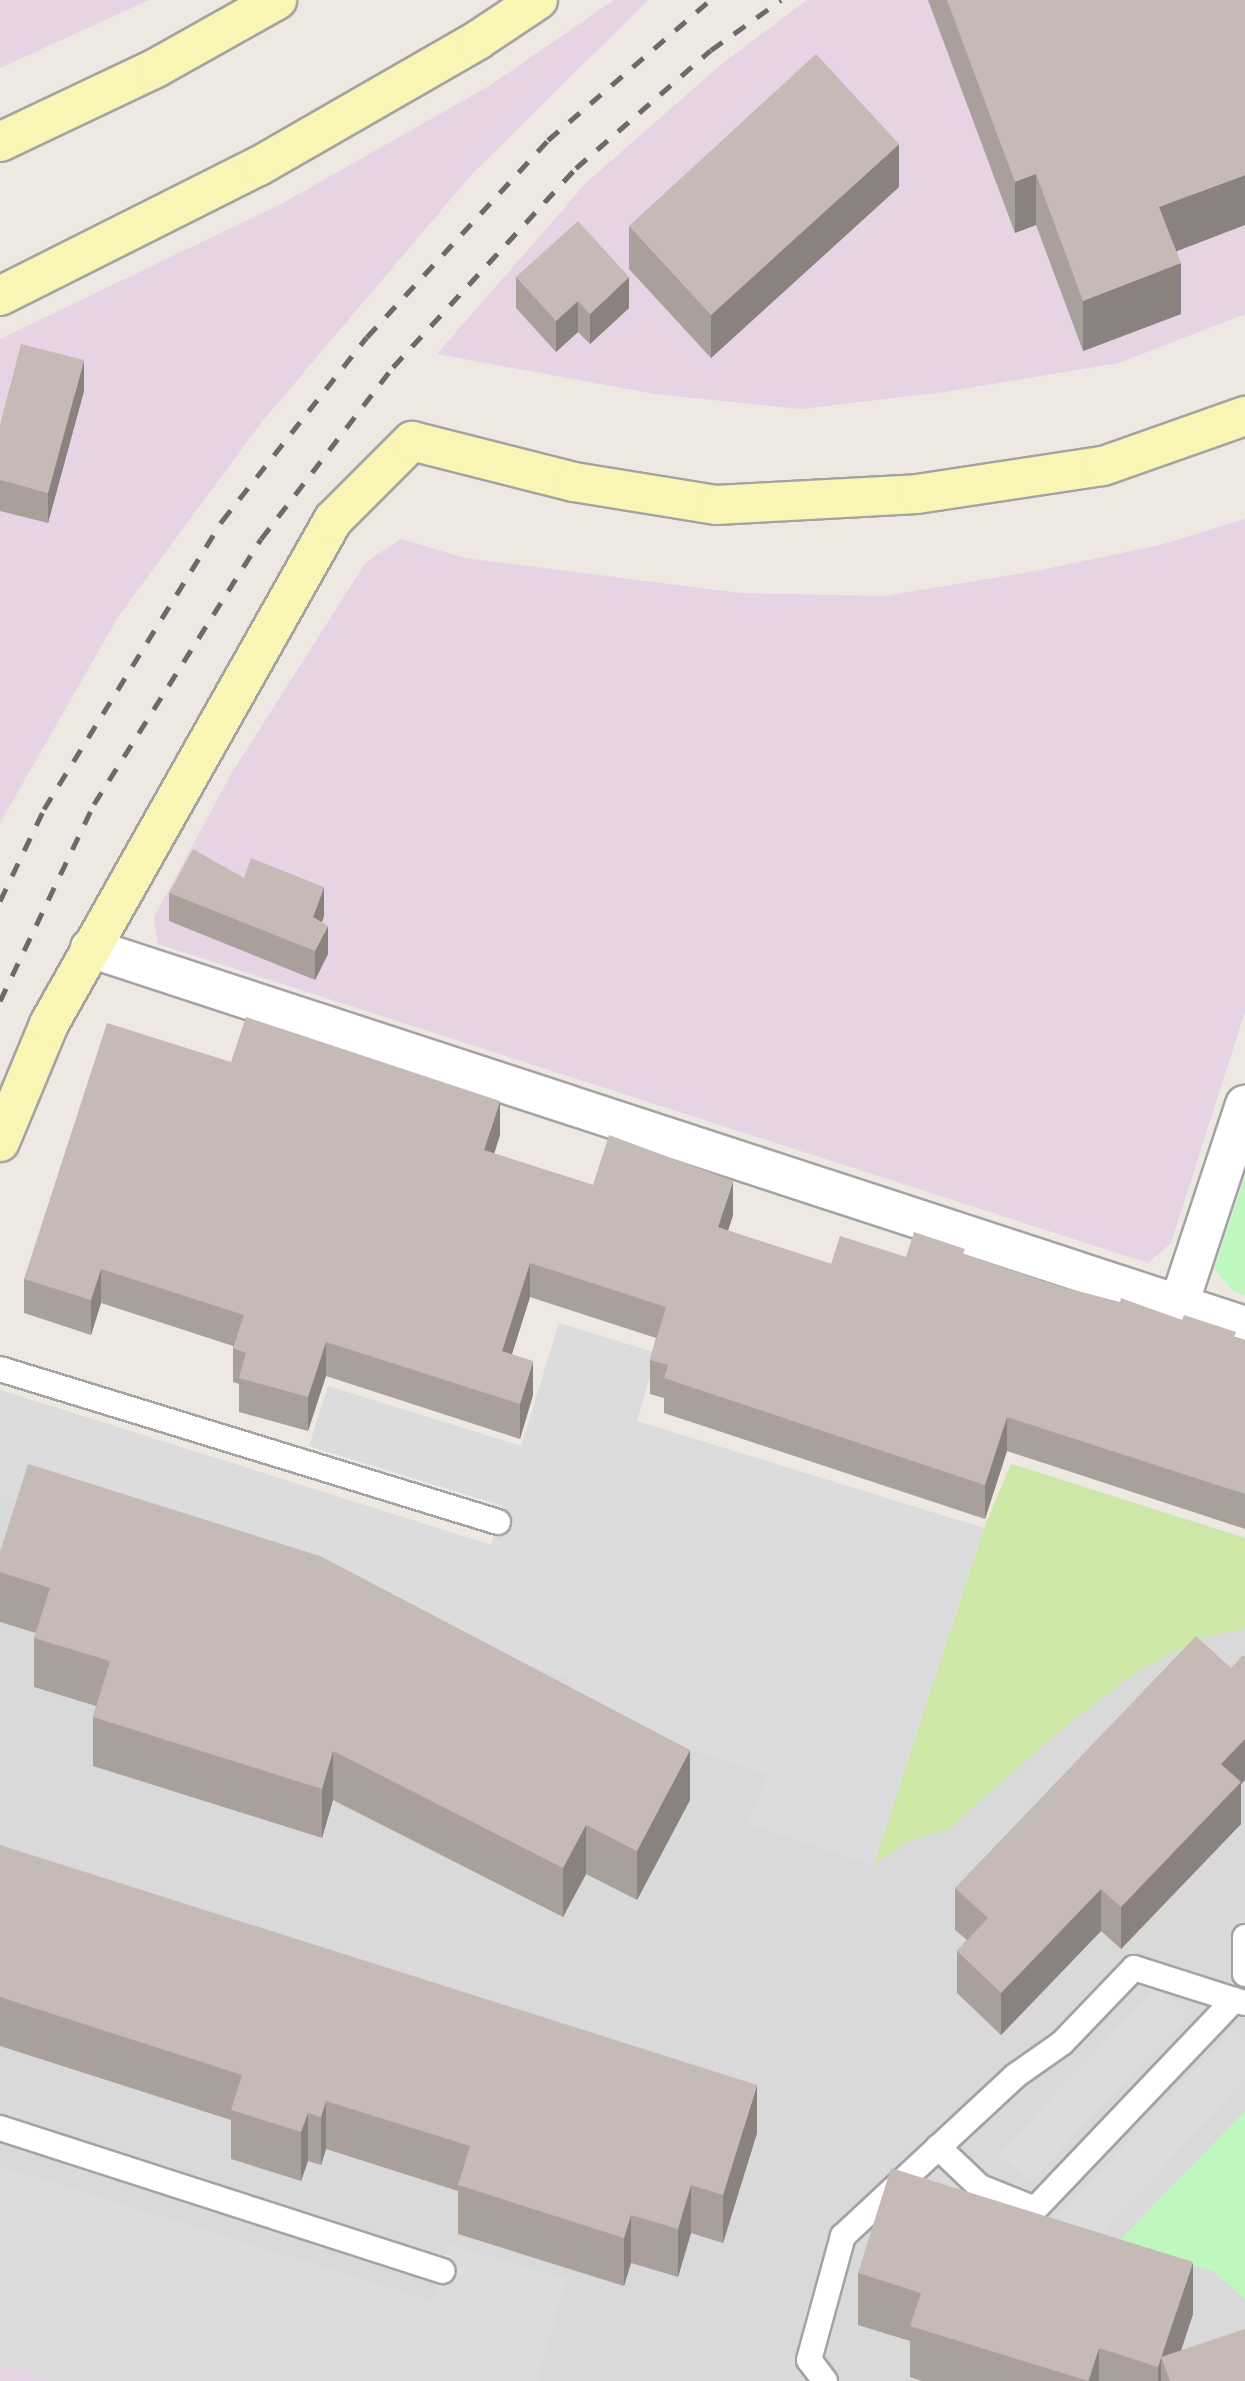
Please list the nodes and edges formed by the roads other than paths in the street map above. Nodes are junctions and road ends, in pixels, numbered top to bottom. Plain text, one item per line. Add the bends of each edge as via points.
1 (276, 0) edge
2 (538, 0) edge
3 (0, 142) edge
4 (0, 296) edge
5 (1245, 416) edge
6 (90, 948) junction
7 (1245, 1105) edge
8 (0, 1142) edge
9 (1179, 1304) junction
10 (1245, 1326) edge
11 (0, 1369) edge
12 (498, 1522) dead end
13 (1245, 1937) edge
14 (1245, 1973) edge
15 (1240, 2001) edge
16 (0, 2128) edge
17 (938, 2147) junction
18 (442, 2271) dead end
19 (825, 2381) edge

1 - 3 street via 156,68
2 - 4 street via 478,40 259,166
5 - 6 street via 1103,466 918,494 716,505 574,482 412,441 333,520
6 - 8 street via 49,1024
6 - 9 street
7 - 9 street
9 - 10 street
11 - 12 lane
13 - 14 lane
15 - 17 lane via 1134,1968 1062,2043 1015,2076
15 - 17 lane via 1035,2209 980,2187
16 - 18 lane
17 - 19 lane via 843,2236 809,2360

